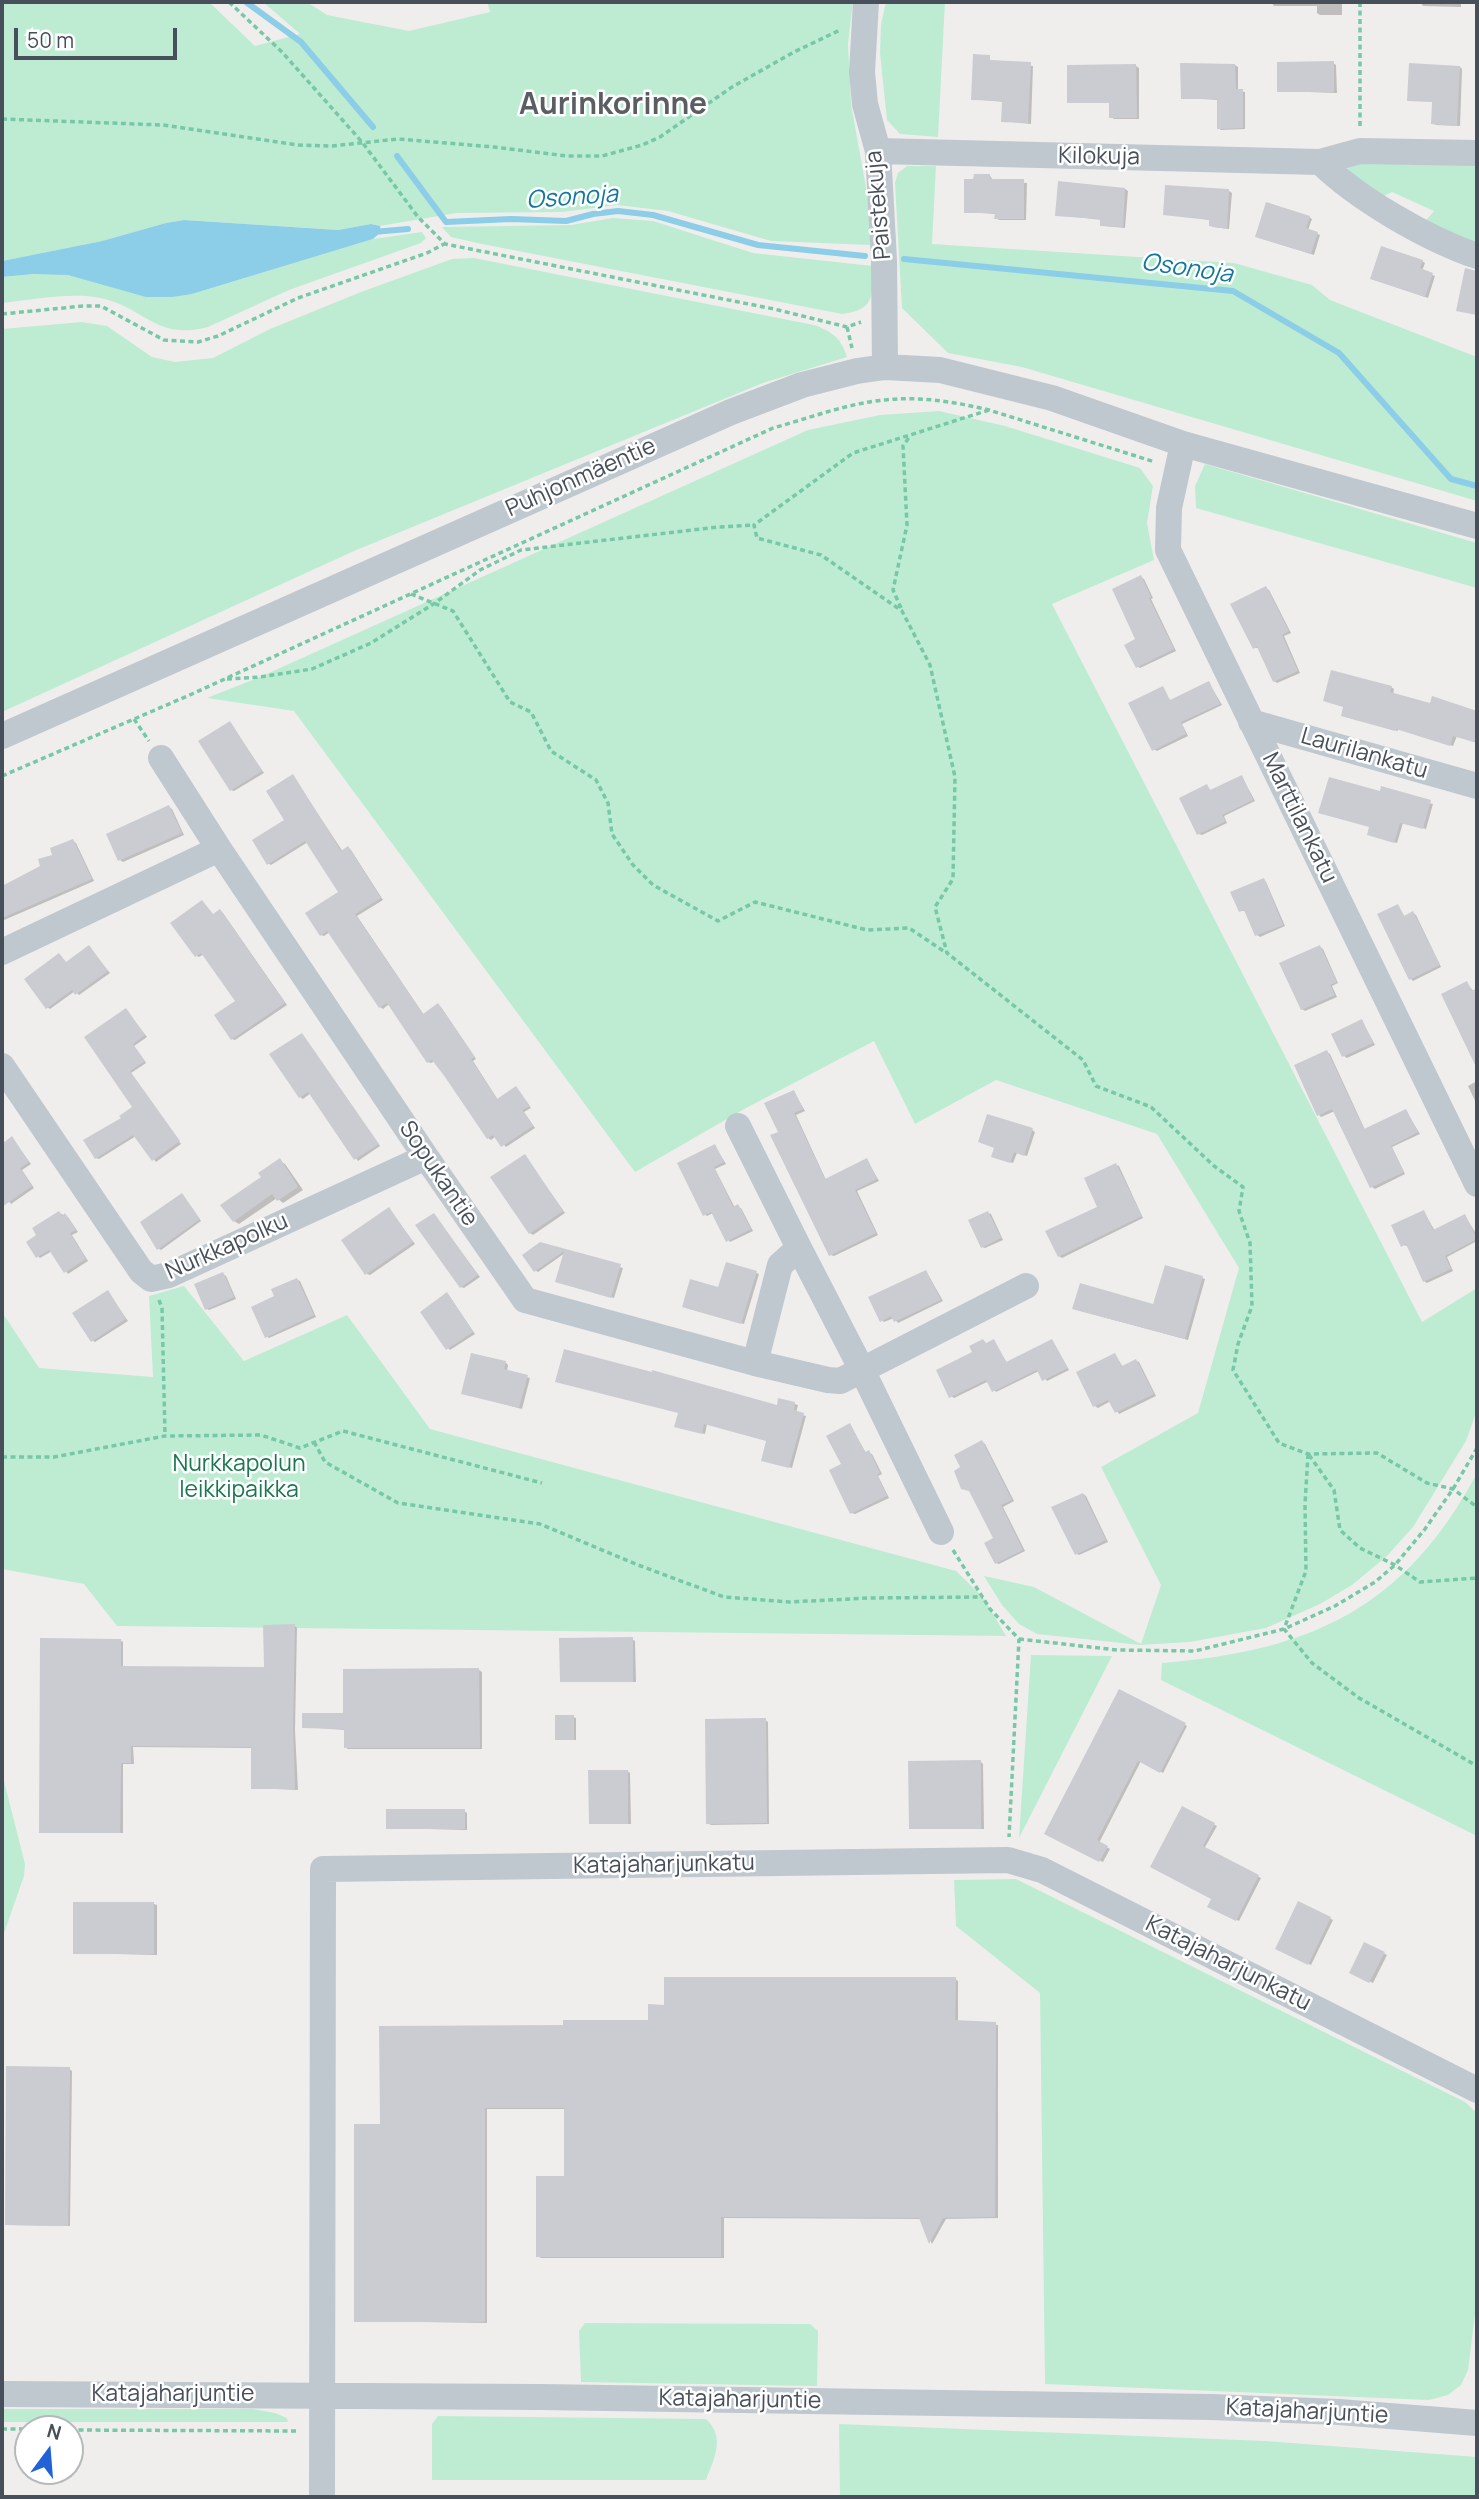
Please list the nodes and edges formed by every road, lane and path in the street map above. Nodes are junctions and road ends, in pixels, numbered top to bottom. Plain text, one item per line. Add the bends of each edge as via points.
1 (229, 2) edge
2 (1360, 2) edge
3 (865, 11) edge
4 (2, 119) edge
5 (362, 142) junction
6 (878, 151) junction
7 (1360, 151) junction
8 (1477, 153) edge
9 (1320, 162) junction
10 (445, 244) junction
11 (1477, 256) edge
12 (884, 312) junction
13 (2, 314) edge
14 (847, 327) junction
15 (854, 357) dead end
16 (884, 367) junction
17 (989, 410) junction
18 (911, 434) junction
19 (1179, 456) junction
20 (754, 525) junction
21 (1477, 526) edge
22 (411, 594) junction
23 (435, 603) junction
24 (902, 611) junction
25 (223, 680) junction
26 (1251, 722) junction
27 (2, 736) edge
28 (161, 758) dead end
29 (2, 776) edge
30 (1477, 786) edge
31 (219, 849) junction
32 (2, 952) edge
33 (947, 953) junction
34 (2, 1066) edge
35 (738, 1126) dead end
36 (425, 1157) junction
37 (1477, 1184) edge
38 (799, 1248) junction
39 (151, 1279) junction
40 (1026, 1286) dead end
41 (755, 1363) junction
42 (862, 1370) junction
43 (165, 1436) junction
44 (314, 1442) junction
45 (1477, 1448) edge
46 (1308, 1454) junction
47 (2, 1457) edge
48 (542, 1483) dead end
49 (1453, 1489) junction
50 (1477, 1507) edge
51 (941, 1532) joint
52 (1395, 1565) junction
53 (1477, 1578) edge
54 (983, 1597) junction
55 (1284, 1629) junction
56 (1019, 1639) junction
57 (1477, 1766) edge
58 (1008, 1860) junction
59 (1477, 2090) edge
60 (2, 2394) edge
61 (322, 2396) junction
62 (1477, 2423) edge
63 (84, 2430) edge
64 (322, 2431) junction
65 (322, 2497) edge

1 - 5 path via 282,52
2 - 7 path
3 - 5 path via 732,87 660,137 624,151 584,157 398,139
3 - 6 street, Paistekuja via 861,52 865,104
4 - 5 path via 163,125 298,145
5 - 10 path via 418,217
6 - 9 street, Kilokuja
6 - 12 street, Paistekuja
7 - 8 street, Kilokuja
7 - 9 street, Kilokuja
9 - 11 street via 1402,220
10 - 13 path via 332,285 198,342 164,340 101,306
10 - 14 path
12 - 14 path
12 - 16 street, Paistekuja
14 - 15 path
16 - 19 street, Puhjonmäentie via 940,370 1028,392
16 - 27 street, Puhjonmäentie via 802,385 730,412
17 - 18 path
17 - 19 path
17 - 22 path via 938,400 883,400 773,428
18 - 20 path via 853,453
18 - 24 path via 903,446 907,525 893,590
19 - 21 street, Puhjonmäentie
19 - 26 street, Marttilankatu via 1169,508 1168,550
20 - 23 path via 521,550 480,570
20 - 24 path via 757,538 821,555
22 - 23 path
22 - 25 path
23 - 25 path via 371,643 312,669
23 - 33 path via 453,611 510,702 531,712 551,751 596,780 608,803 612,834 653,885 718,921 755,902 867,930 909,928
24 - 33 path via 930,664 955,777 953,879 935,907
25 - 29 path
26 - 30 street, Laurilankatu
26 - 37 street, Marttilankatu
28 - 31 street, Sopukantie
31 - 32 street
31 - 36 street, Sopukantie
33 - 46 path via 1083,1060 1096,1086 1151,1107 1243,1187 1239,1211 1250,1243 1252,1306 1233,1370 1279,1443
34 - 39 street, Nurkkapolku via 141,1271
35 - 38 street
36 - 39 street, Nurkkapolku via 169,1275
36 - 41 street, Sopukantie via 525,1300
38 - 41 street via 780,1265
38 - 42 street
39 - 43 path via 162,1308
40 - 42 street, Sopukantie
41 - 42 street, Sopukantie via 840,1381
42 - 51 street
43 - 44 path via 261,1435 300,1448
43 - 47 path via 54,1457
44 - 48 path via 343,1432
44 - 54 path via 325,1462 398,1503 540,1524 724,1597 790,1602
45 - 49 path
46 - 49 path via 1377,1453 1427,1483
46 - 52 path via 1334,1490 1340,1530 1360,1548
46 - 55 path via 1306,1571
49 - 50 path
49 - 52 path
51 - 54 path
52 - 53 path via 1420,1582
52 - 55 path via 1335,1606
54 - 56 path
55 - 56 path via 1195,1651 1117,1650
55 - 57 path via 1312,1663 1359,1698
56 - 58 path
58 - 59 street, Katajaharjunkatu via 1042,1870
58 - 61 street, Katajaharjunkatu via 323,1869
60 - 61 street, Katajaharjuntie
61 - 62 street, Katajaharjuntie via 1211,2407
61 - 64 street
63 - 64 path
64 - 65 street

